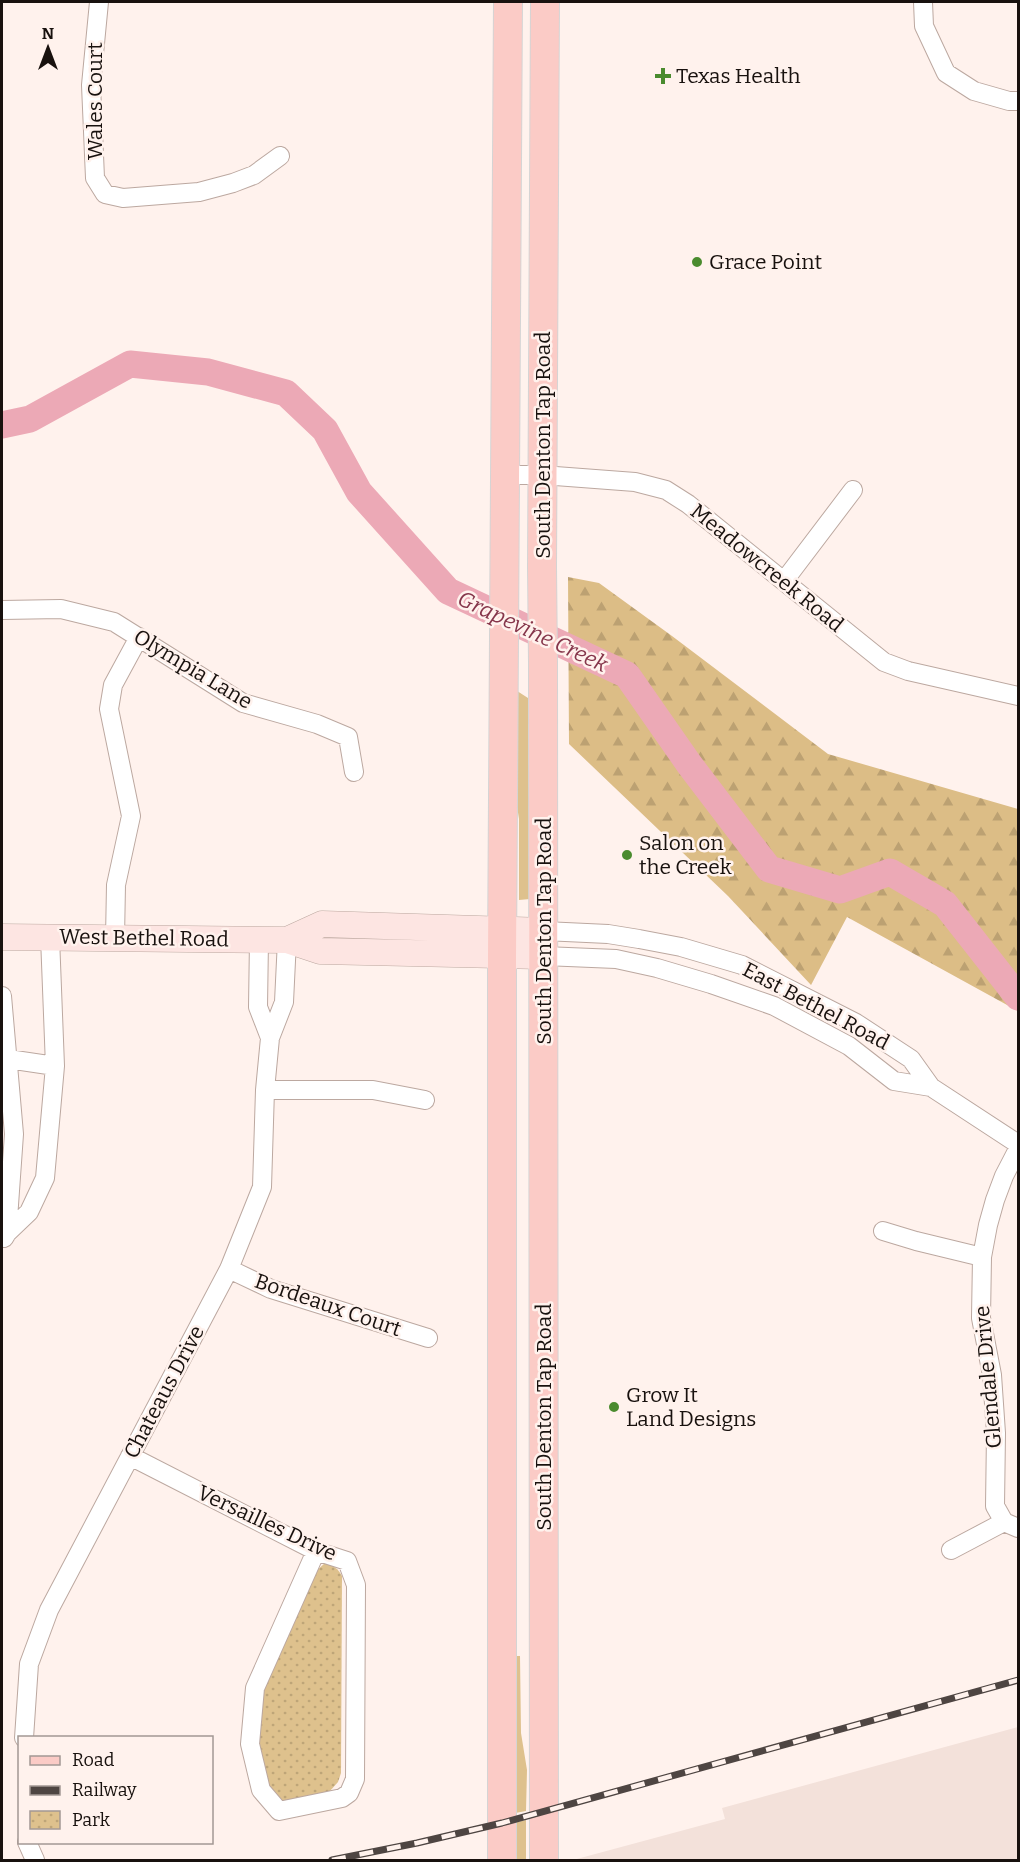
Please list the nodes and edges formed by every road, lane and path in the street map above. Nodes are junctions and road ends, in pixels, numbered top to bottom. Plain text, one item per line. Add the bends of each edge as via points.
1 (99, 2) edge
2 (508, 2) edge
3 (545, 2) edge
4 (922, 2) edge
5 (1018, 101) edge
6 (507, 141) junction
7 (544, 141) junction
8 (280, 156) dead end
9 (505, 475) junction
10 (542, 475) junction
11 (853, 490) dead end
12 (784, 581) junction
13 (2, 610) edge
14 (139, 637) junction
15 (1018, 696) edge
16 (354, 771) dead end
17 (2, 937) edge
18 (50, 937) junction
19 (115, 938) junction
20 (260, 940) junction
21 (286, 940) junction
22 (502, 943) junction
23 (544, 944) junction
24 (2, 996) edge
25 (270, 1038) junction
26 (5, 1059) edge
27 (55, 1066) junction
28 (931, 1087) junction
29 (265, 1090) junction
30 (425, 1100) dead end
31 (1018, 1146) edge
32 (884, 1231) dead end
33 (4, 1238) edge
34 (982, 1257) junction
35 (229, 1269) junction
36 (428, 1338) dead end
37 (503, 1339) junction
38 (544, 1339) junction
39 (130, 1456) junction
40 (1011, 1525) edge
41 (951, 1550) dead end
42 (316, 1551) junction
43 (544, 1616) junction
44 (502, 1617) junction
45 (24, 1736) edge
46 (28, 1844) edge
47 (35, 1860) edge
48 (502, 1860) edge
49 (544, 1860) edge

1 - 8 street, Wales Court via 92,85 95,178 105,194 123,198 199,192 254,175
2 - 6 main road, South Denton Tap Road
3 - 7 main road, South Denton Tap Road
4 - 5 street via 924,26 946,73 974,91
6 - 7 main road
6 - 9 main road, South Denton Tap Road
7 - 10 main road, South Denton Tap Road
9 - 10 street, Meadowcreek Road
9 - 22 main road, South Denton Tap Road
10 - 12 street, Meadowcreek Road via 635,482 666,490
10 - 23 main road, South Denton Tap Road
11 - 12 street
12 - 15 street, Meadowcreek Road via 884,662
13 - 14 street, Olympia Lane via 61,609 114,622
14 - 16 street, Olympia Lane via 243,703 318,724 348,737
14 - 19 street via 114,685 109,709 131,816 116,885
17 - 18 main road, West Bethel Road
18 - 19 main road, West Bethel Road
18 - 27 street
19 - 20 main road, West Bethel Road
20 - 21 main road, West Bethel Road
20 - 25 street, Chateaus Drive via 258,1007
21 - 22 main road, West Bethel Road via 320,951
21 - 25 street, Chateaus Drive via 284,1002
22 - 23 main road, West Bethel Road
22 - 37 main road, South Denton Tap Road
23 - 28 street, East Bethel Road via 657,968 774,1006 849,1046 894,1081
23 - 28 street, East Bethel Road via 608,934 681,947 742,965 856,1023 911,1059
23 - 38 main road, South Denton Tap Road
24 - 26 street
25 - 29 street, Chateaus Drive
26 - 27 street
26 - 33 street via 14,1134
27 - 33 street via 45,1178 29,1212
28 - 31 street, East Bethel Road
29 - 30 street via 373,1090
29 - 35 street, Chateaus Drive via 262,1187
31 - 34 street, Glendale Drive via 995,1200
32 - 34 street
34 - 40 street, Glendale Drive via 981,1318 992,1375 996,1432 995,1506
35 - 36 street, Bordeaux Court via 271,1289
35 - 39 street, Chateaus Drive
37 - 38 main road
37 - 44 main road, South Denton Tap Road
38 - 43 main road, South Denton Tap Road
39 - 42 street, Versailles Drive
39 - 45 street, Chateaus Drive via 49,1610 29,1664
40 - 41 street
42 - 42 street, Versailles Drive via 255,1688 250,1744 261,1790 279,1811 342,1798 355,1779 356,1585 347,1561
43 - 44 main road
43 - 49 main road, South Denton Tap Road
44 - 48 main road, South Denton Tap Road
46 - 47 street

